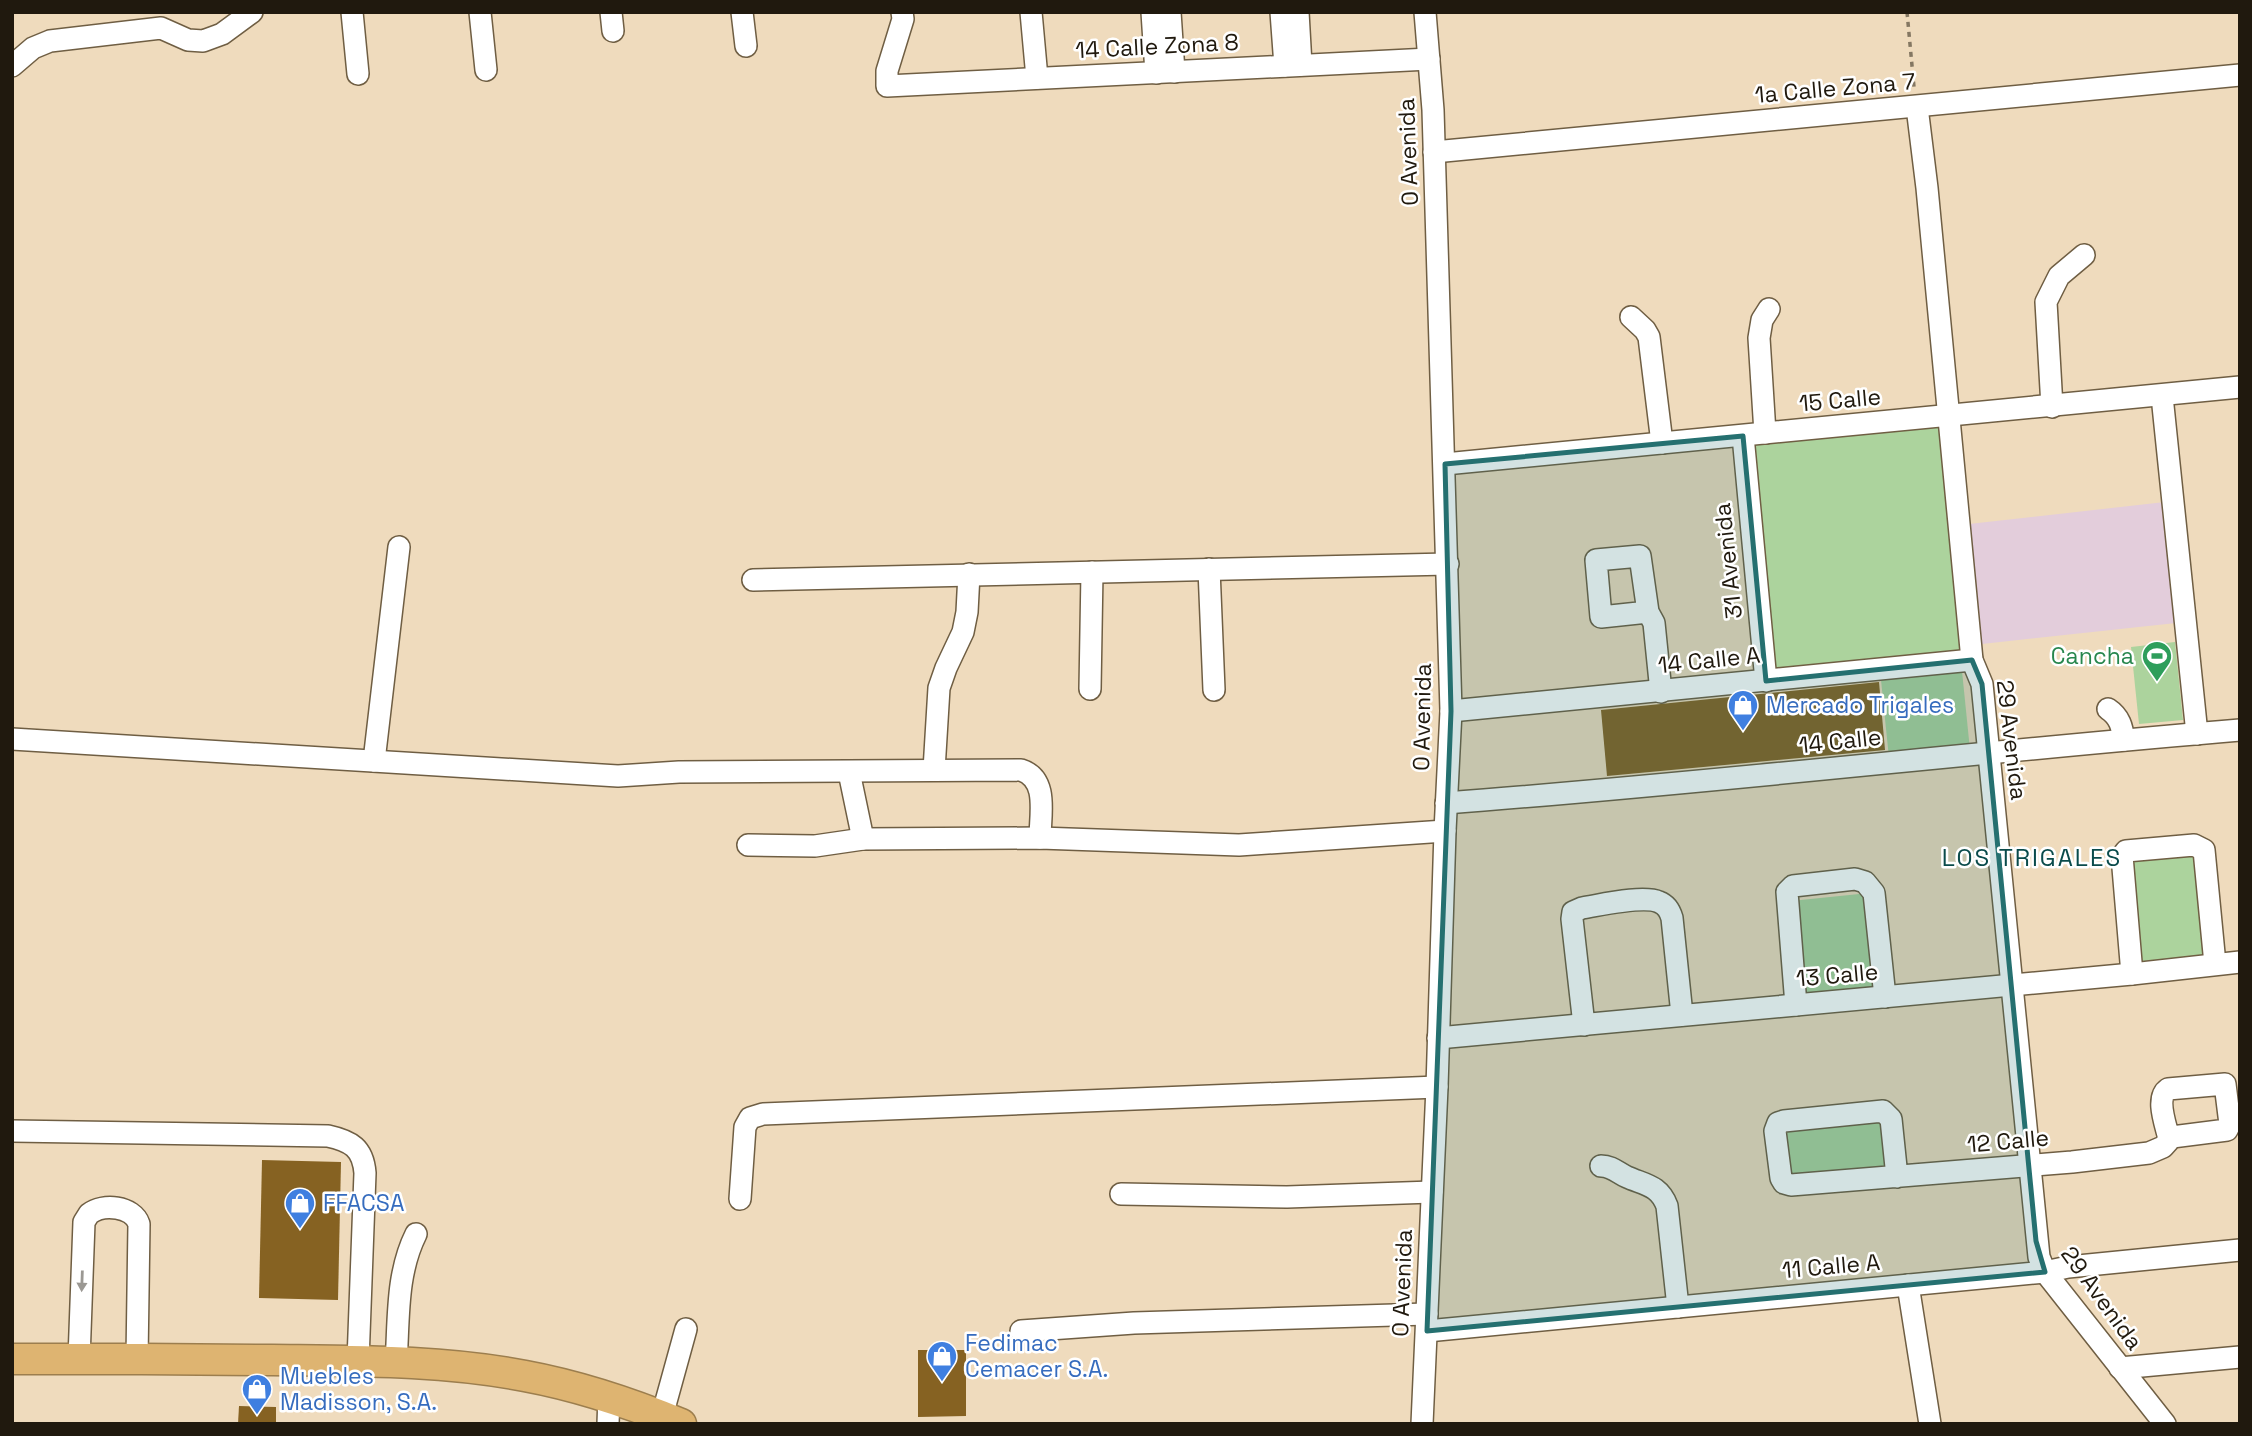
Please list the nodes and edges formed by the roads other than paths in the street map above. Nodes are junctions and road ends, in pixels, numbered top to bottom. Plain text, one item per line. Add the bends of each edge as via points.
1 (252, 12) edge
2 (352, 12) edge
3 (480, 12) edge
4 (742, 12) edge
5 (902, 12) edge
6 (1031, 12) edge
7 (1152, 12) edge
8 (1170, 12) edge
9 (1281, 12) edge
10 (1298, 12) edge
11 (1425, 12) edge
12 (746, 46) dead end
13 (1429, 59) junction
14 (12, 66) edge
15 (1293, 66) junction
16 (486, 70) dead end
17 (1165, 72) junction
18 (358, 75) dead end
19 (2240, 75) edge
20 (1037, 78) junction
21 (1917, 107) junction
22 (1434, 152) junction
23 (2084, 255) dead end
24 (1769, 309) dead end
25 (1630, 317) dead end
26 (2240, 387) edge
27 (2162, 396) junction
28 (2052, 407) junction
29 (1949, 417) junction
30 (1765, 433) junction
31 (1742, 436) junction
32 (1662, 443) junction
33 (1445, 464) junction
34 (399, 547) dead end
35 (1448, 564) junction
36 (1209, 569) junction
37 (1092, 572) junction
38 (968, 574) junction
39 (753, 580) dead end
40 (1648, 612) junction
41 (1972, 660) junction
42 (1766, 681) junction
43 (1090, 689) dead end
44 (1214, 690) dead end
45 (1661, 692) junction
46 (2108, 709) dead end
47 (1451, 710) junction
48 (2240, 730) edge
49 (2197, 734) junction
50 (12, 739) edge
51 (2124, 740) junction
52 (1989, 752) junction
53 (374, 761) junction
54 (934, 771) junction
55 (849, 772) junction
56 (1446, 803) junction
57 (1444, 831) junction
58 (1040, 838) junction
59 (863, 839) junction
60 (748, 845) dead end
61 (2240, 962) edge
62 (2215, 964) junction
63 (2132, 974) junction
64 (2010, 984) junction
65 (1885, 997) junction
66 (1796, 1005) junction
67 (1682, 1015) junction
68 (1584, 1025) junction
69 (1438, 1038) junction
70 (1437, 1087) junction
71 (12, 1131) edge
72 (2169, 1139) junction
73 (2029, 1165) junction
74 (1601, 1166) dead end
75 (1897, 1177) junction
76 (1432, 1192) junction
77 (1121, 1194) dead end
78 (740, 1199) dead end
79 (416, 1234) dead end
80 (2240, 1250) edge
81 (2045, 1272) junction
82 (1908, 1285) junction
83 (1678, 1307) junction
84 (1427, 1323) junction
85 (686, 1329) dead end
86 (1021, 1331) dead end
87 (2240, 1357) edge
88 (12, 1359) edge
89 (79, 1359) junction
90 (137, 1359) junction
91 (358, 1361) junction
92 (396, 1363) junction
93 (2120, 1368) junction
94 (609, 1410) edge
95 (672, 1420) edge
96 (1422, 1424) edge
97 (1930, 1424) edge
98 (2165, 1424) edge

1 - 14 street via 209,40 188,40 155,29 50,41
2 - 18 street
3 - 16 street
4 - 12 street
5 - 20 street, 14 Calle Zona 8 via 887,86
6 - 20 street
7 - 17 street
8 - 17 street
9 - 15 street
10 - 15 street
11 - 13 street, 0 Avenida
13 - 15 street, 14 Calle Zona 8
13 - 22 street, 0 Avenida
15 - 17 street, 14 Calle Zona 8
17 - 20 street, 14 Calle Zona 8
19 - 21 street, 1a Calle Zona 7
21 - 22 street, 1a Calle Zona 7
21 - 29 street, 29 Avenida
22 - 33 street, 0 Avenida
23 - 28 street via 2059,276 2046,302
24 - 30 street via 1759,338
25 - 32 street via 1650,337
26 - 27 street, 15 Calle
27 - 28 street, 15 Calle
27 - 49 street
28 - 29 street, 15 Calle
29 - 30 street, 15 Calle
29 - 41 street, 29 Avenida
30 - 31 street, 15 Calle
31 - 32 street, 15 Calle
31 - 42 street, 31 Avenida
32 - 33 street, 15 Calle
33 - 35 street, 0 Avenida
34 - 53 street
35 - 36 street
35 - 47 street, 0 Avenida
36 - 37 street
36 - 44 street
37 - 38 street
37 - 43 street
38 - 39 street
38 - 54 street via 963,632 939,688
40 - 40 street via 1640,556 1596,560 1601,617
40 - 45 street via 1654,623
41 - 42 street, 14 Calle A
41 - 52 street, 29 Avenida via 1982,684
42 - 45 street, 14 Calle A
45 - 47 street, 14 Calle A
46 - 51 street via 2122,725
47 - 56 street, 0 Avenida
48 - 49 street, 14 Calle
49 - 51 street, 14 Calle
50 - 53 street
51 - 52 street, 14 Calle
52 - 56 street, 14 Calle
52 - 64 street, 29 Avenida
53 - 55 street via 618,776
54 - 55 street
54 - 58 street via 1030,773 1039,784
55 - 59 street
56 - 57 street, 0 Avenida
57 - 58 street via 1239,845
57 - 69 street, 0 Avenida
58 - 59 street
59 - 60 street via 815,846
61 - 62 street, 13 Calle
62 - 63 street, 13 Calle
62 - 63 street via 2206,856 2200,846 2126,851 2122,856
63 - 64 street, 13 Calle
64 - 65 street, 13 Calle
64 - 73 street, 29 Avenida
65 - 66 street, 13 Calle
65 - 66 street via 1875,898 1869,885 1855,879 1788,889
66 - 67 street, 13 Calle
67 - 68 street, 13 Calle
67 - 68 street via 1672,918 1663,903 1648,900 1573,912
68 - 69 street, 13 Calle
69 - 70 street, 0 Avenida
70 - 76 street, 0 Avenida
70 - 78 street via 763,1114 750,1118 745,1127
71 - 91 street via 328,1136 353,1144 365,1173
72 - 72 street, 12 Calle via 2163,1092 2225,1084 2229,1129
72 - 73 street, 12 Calle via 2149,1153
73 - 75 street, 12 Calle
73 - 81 street, 29 Avenida via 2036,1241
74 - 83 street via 1658,1189 1667,1206
75 - 75 street, 12 Calle via 1891,1119 1881,1110 1784,1121 1774,1131 1784,1183
76 - 77 street via 1287,1197
76 - 84 street, 0 Avenida
79 - 92 street via 400,1291
80 - 81 street, 11 Calle A
81 - 82 street, 11 Calle A
81 - 93 street, 29 Avenida
82 - 83 street, 11 Calle A
82 - 97 street
83 - 84 street, 11 Calle A
84 - 86 street, 11 Calle A via 1134,1322
84 - 96 street, 0 Avenida
85 - 95 street
87 - 93 street
88 - 89 highway
89 - 90 highway
90 -> 89 street via 139,1224 128,1210 100,1209 84,1222
90 - 91 highway
91 - 92 highway
92 - 94 highway via 523,1375
93 - 98 street, 29 Avenida
94 - 95 highway

